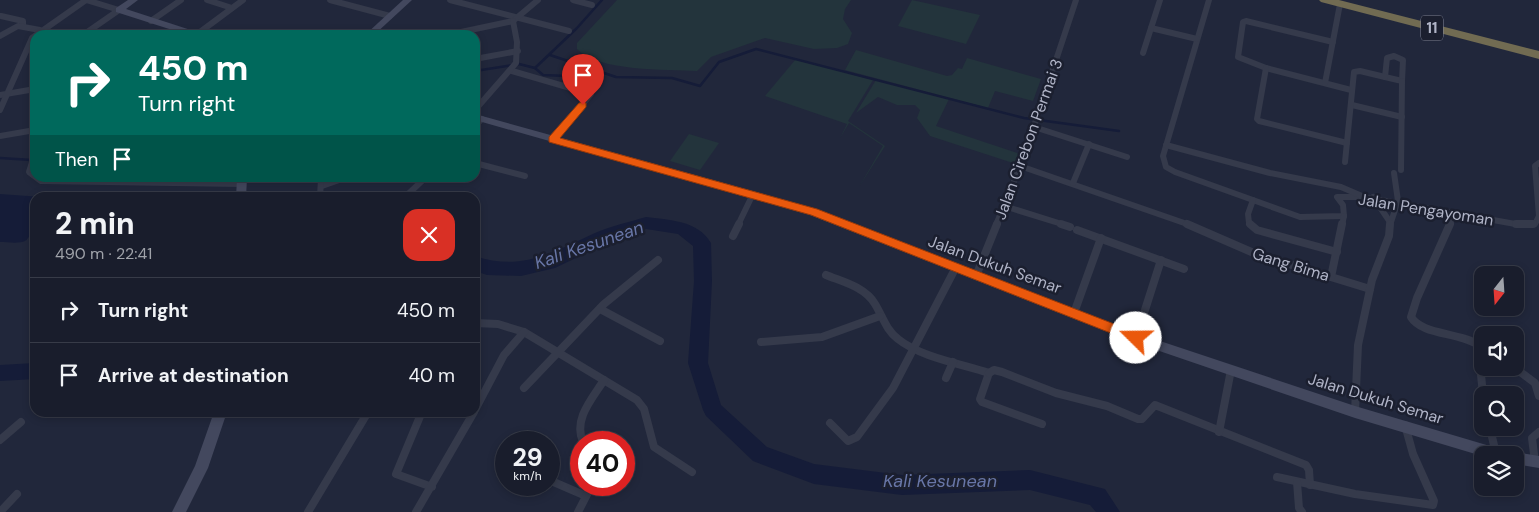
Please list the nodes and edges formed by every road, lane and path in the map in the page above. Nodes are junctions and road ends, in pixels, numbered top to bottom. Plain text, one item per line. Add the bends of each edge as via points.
1 (86, 0) edge
2 (134, 0) edge
3 (181, 0) edge
4 (207, 0) edge
5 (243, 0) edge
6 (330, 0) edge
7 (408, 0) edge
8 (450, 0) edge
9 (538, 0) edge
10 (573, 0) edge
11 (1076, 0) edge
12 (1160, 0) edge
13 (1209, 0) edge
14 (1325, 0) edge
15 (343, 2) edge
16 (1345, 2) edge
17 (592, 5) dead end
18 (232, 8) junction
19 (119, 10) junction
20 (1, 16) edge
21 (390, 16) junction
22 (520, 17) junction
23 (151, 21) junction
24 (513, 21) junction
25 (23, 25) junction
26 (1151, 28) junction
27 (40, 30) joint
28 (90, 30) edge
29 (181, 30) edge
30 (203, 30) edge
31 (377, 30) edge
32 (471, 30) edge
33 (569, 31) dead end
34 (0, 36) edge
35 (1197, 39) junction
36 (30, 42) edge
37 (1333, 42) junction
38 (1539, 48) edge
39 (518, 51) junction
40 (1143, 53) dead end
41 (1539, 55) edge
42 (480, 58) edge
43 (514, 68) junction
44 (1266, 68) junction
45 (1386, 77) junction
46 (1402, 81) junction
47 (1325, 83) junction
48 (1351, 90) junction
49 (30, 91) edge
50 (3, 95) edge
51 (1352, 105) junction
52 (0, 110) edge
53 (480, 114) edge
54 (1402, 117) junction
55 (480, 119) edge
56 (1036, 122) junction
57 (30, 131) edge
58 (0, 136) edge
59 (553, 140) junction
60 (1347, 143) junction
61 (1088, 144) junction
62 (1166, 145) junction
63 (1127, 157) dead end
64 (1345, 162) dead end
65 (480, 163) edge
66 (1539, 163) edge
67 (1020, 166) junction
68 (526, 176) dead end
69 (322, 182) edge
70 (333, 182) edge
71 (421, 182) edge
72 (1073, 184) junction
73 (1327, 185) junction
74 (322, 186) junction
75 (321, 192) edge
76 (410, 192) edge
77 (753, 194) junction
78 (1337, 196) junction
79 (1364, 196) junction
80 (1373, 197) junction
81 (1253, 200) junction
82 (1398, 201) junction
83 (1004, 206) junction
84 (1455, 213) junction
85 (1344, 216) junction
86 (1390, 222) junction
87 (733, 236) dead end
88 (1101, 238) junction
89 (1336, 252) junction
90 (658, 260) dead end
91 (1161, 260) junction
92 (956, 269) junction
93 (1184, 269) dead end
94 (826, 275) dead end
95 (976, 276) junction
96 (1331, 277) junction
97 (1370, 289) junction
98 (600, 309) junction
99 (1074, 312) junction
100 (880, 316) junction
101 (480, 323) edge
102 (524, 332) junction
103 (1136, 338) junction
104 (660, 341) dead end
105 (760, 342) dead end
106 (1474, 342) edge
107 (912, 348) junction
108 (557, 351) junction
109 (953, 362) junction
110 (1232, 370) junction
111 (989, 373) junction
112 (1524, 374) edge
113 (946, 378) dead end
114 (604, 380) junction
115 (524, 388) dead end
116 (1539, 396) edge
117 (480, 401) edge
118 (1356, 412) junction
119 (219, 417) edge
120 (365, 417) edge
121 (420, 417) edge
122 (471, 417) edge
123 (21, 422) dead end
124 (830, 423) dead end
125 (1042, 424) dead end
126 (1405, 425) junction
127 (580, 431) edge
128 (1219, 432) junction
129 (1539, 432) edge
130 (0, 440) edge
131 (1474, 447) edge
132 (1524, 460) edge
133 (1537, 462) edge
134 (692, 472) dead end
135 (1278, 477) dead end
136 (1297, 482) junction
137 (1310, 485) junction
138 (432, 487) junction
139 (17, 494) dead end
140 (586, 496) edge
141 (182, 511) edge
142 (0, 512) edge
143 (308, 512) edge
144 (416, 512) edge
145 (578, 512) edge
146 (1302, 512) edge

1 - 19 street
1 - 27 street
2 - 19 street
3 - 23 street
4 - 18 street
5 - 18 street
6 - 15 street
7 - 21 street
8 - 22 street
9 - 22 street
10 - 17 street
11 - 56 street, Jalan Cirebon Permai 3
12 - 26 street
13 - 35 street
14 - 16 highway, 11
15 - 21 street
16 - 37 street
16 - 38 highway, 11
16 - 41 highway, 11
18 - 30 street
19 - 23 street
19 - 28 street
20 - 25 street via 23,21
21 - 31 street
22 - 24 street
22 - 33 street
23 - 29 street
24 - 32 street
24 - 39 street
25 - 27 street
25 - 34 street
26 - 35 street
26 - 40 street
35 - 62 street
36 - 50 street
37 - 44 street via 1246,20 1243,22 1238,57
37 - 47 street
39 - 42 street
39 - 43 street
43 - 53 street
43 - 59 street via 591,94
44 - 47 street
44 - 60 street via 1259,121
45 - 46 street
45 - 46 street via 1387,58 1394,56 1403,60
45 - 48 street via 1356,71
46 - 54 street
47 - 48 street
48 - 51 street
49 - 50 street
50 - 52 street
51 - 54 street
51 - 60 street
54 - 82 street
55 - 59 street, Jalan Dukuh Semar
56 - 61 street
56 - 67 street, Jalan Cirebon Permai 3
57 - 58 street
59 - 77 street, Jalan Dukuh Semar
60 - 64 street
61 - 63 street
61 - 72 street
62 - 73 street
62 - 81 street, Jalan Pengayoman via 1163,156 1166,167
65 - 68 street
66 - 84 street, Jalan Pengayoman via 1535,166 1539,216 1535,224
67 - 72 street, Gang Bima
67 - 83 street, Jalan Cirebon Permai 3
69 - 74 street
70 - 74 street
71 - 76 street
72 - 96 street, Gang Bima via 1192,226 1213,238
73 - 78 street
73 - 79 street
74 - 75 street
77 - 87 street
77 - 92 street, Jalan Dukuh Semar via 814,212
78 - 79 street, Jalan Pengayoman
78 - 85 street, Jalan Pengayoman via 1343,205
79 - 80 street, Jalan Pengayoman
80 - 82 street, Jalan Pengayoman
80 - 86 street
81 - 85 street, Jalan Pengayoman via 1300,217
81 - 89 street via 1248,214 1249,223 1257,230
82 - 84 street, Jalan Pengayoman
82 - 86 street
83 - 88 street
83 - 95 street, Jalan Cirebon Permai 3
84 - 106 street via 1417,298 1412,317 1422,329 1455,334
85 - 89 street
86 - 97 street via 1389,236
88 - 91 street
88 - 99 street
89 - 96 street
90 - 98 street
91 - 93 street
91 - 103 street
92 - 95 street, Jalan Dukuh Semar
92 - 107 street
94 - 100 street via 865,293 874,302
95 - 99 street, Jalan Dukuh Semar
96 - 97 street, Gang Bima
97 - 118 street via 1358,345
98 - 104 street
98 - 108 street
99 - 103 street, Jalan Dukuh Semar
100 - 105 street via 822,337
100 - 107 street via 892,335
101 - 102 street via 498,324
102 - 108 street
102 - 117 street via 504,355
103 - 110 street, Jalan Dukuh Semar
107 - 109 street
107 - 124 street via 893,388 854,440 846,440
108 - 114 street
108 - 115 street
109 - 111 street
109 - 113 street
110 - 118 street, Jalan Dukuh Semar
110 - 128 street
111 - 125 street via 980,398 982,402
111 - 128 street via 994,370 1002,372 1142,420 1155,405
112 - 116 street via 1536,383
114 - 127 street via 581,418
114 - 134 street via 641,404 658,452
118 - 126 street, Jalan Dukuh Semar
119 - 141 street via 202,468
120 - 143 street
121 - 138 street via 396,474
122 - 138 street
123 - 130 street
126 - 131 street, Jalan Dukuh Semar
126 - 137 street via 1410,449 1433,505
128 - 137 street via 1306,465
129 - 133 street via 1532,438
132 - 133 street
135 - 136 street
136 - 137 street
136 - 146 street
138 - 144 street
139 - 142 street
140 - 145 street

